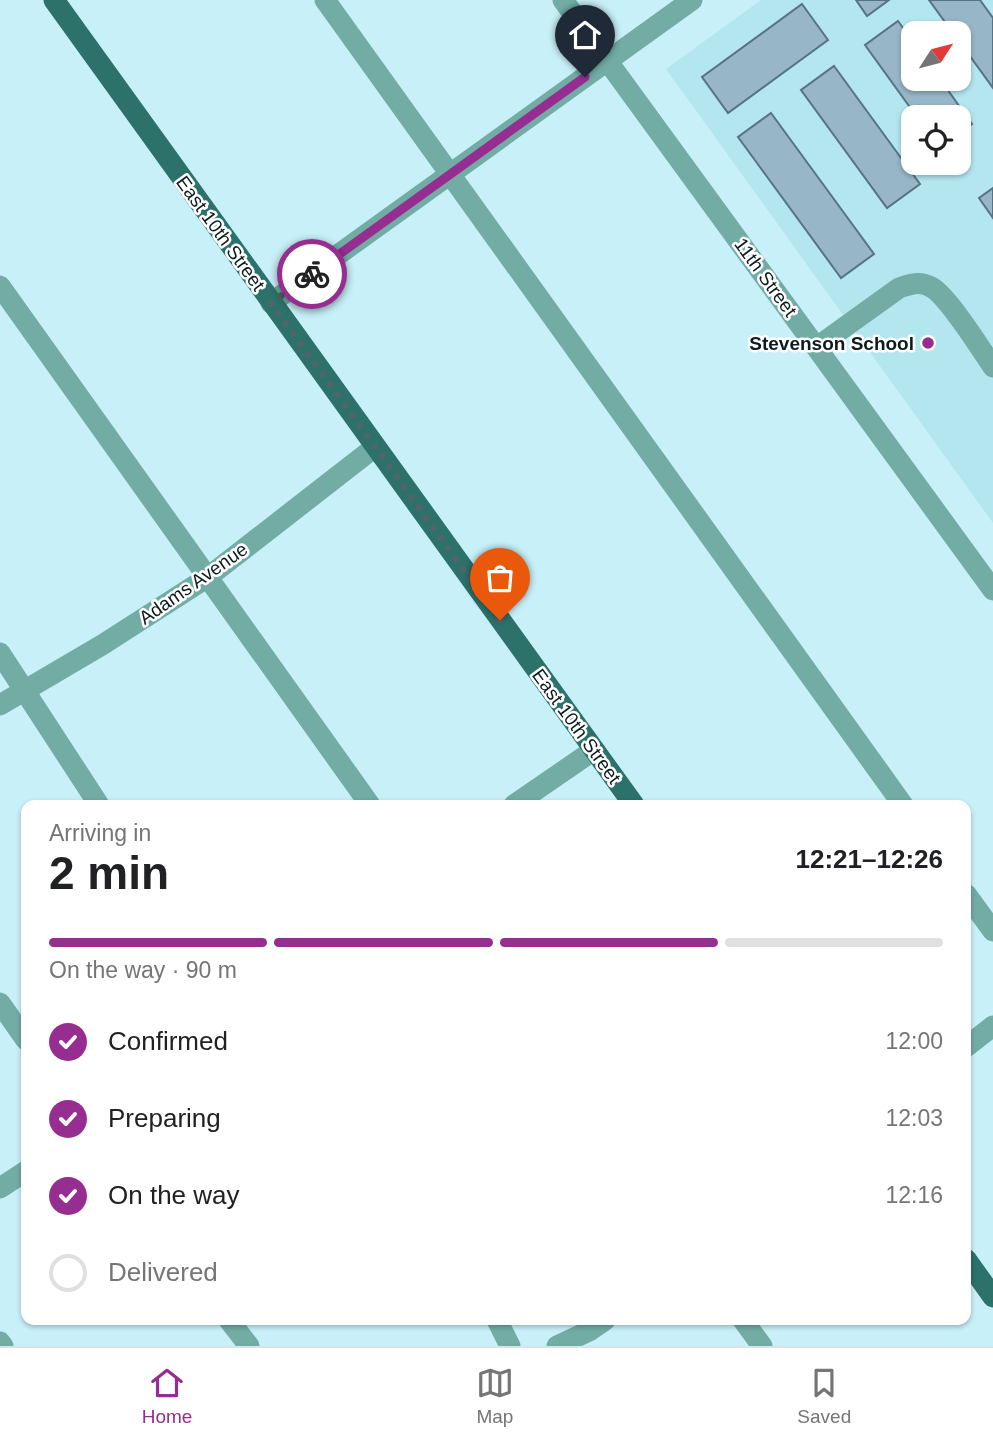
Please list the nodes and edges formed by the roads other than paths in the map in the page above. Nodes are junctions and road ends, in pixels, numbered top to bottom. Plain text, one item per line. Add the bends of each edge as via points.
1 (54, 0) edge
2 (325, 0) edge
3 (563, 0) edge
4 (692, 0) edge
5 (607, 61) junction
6 (451, 173) junction
7 (0, 286) edge
8 (271, 303) junction
9 (817, 347) junction
10 (993, 367) edge
11 (375, 447) junction
12 (208, 577) junction
13 (990, 579) edge
14 (0, 653) edge
15 (25, 690) junction
16 (0, 705) edge
17 (594, 750) junction
18 (95, 800) edge
19 (366, 800) edge
20 (521, 800) edge
21 (630, 800) edge
22 (899, 800) edge
23 (971, 901) edge
24 (993, 932) edge
25 (0, 1003) edge
26 (993, 1026) edge
27 (21, 1033) edge
28 (971, 1043) edge
29 (21, 1174) edge
30 (0, 1188) edge
31 (971, 1266) edge
32 (993, 1297) edge
33 (233, 1325) edge
34 (500, 1325) edge
35 (598, 1325) edge
36 (747, 1325) edge
37 (249, 1346) edge
38 (510, 1346) edge
39 (557, 1346) edge
40 (762, 1346) edge

1 - 8 main road, East 10th Street
2 - 6 street
3 - 5 street, 11th Street
4 - 5 street
5 - 6 street
5 - 9 street, 11th Street
6 - 8 street
6 - 22 street
7 - 12 street
8 - 11 main road, East 10th Street
9 - 10 street via 899,288 920,283 939,292
9 - 13 street, 11th Street
11 - 12 street, Adams Avenue
11 - 17 main road, East 10th Street
12 - 15 street, Adams Avenue
12 - 19 street
14 - 15 street
15 - 16 street, Adams Avenue
15 - 18 street
17 - 20 street
17 - 21 main road, East 10th Street
23 - 24 street
25 - 27 street
26 - 28 street
29 - 30 street
31 - 32 main road
33 - 37 street
34 - 38 street
35 - 39 street
36 - 40 street

